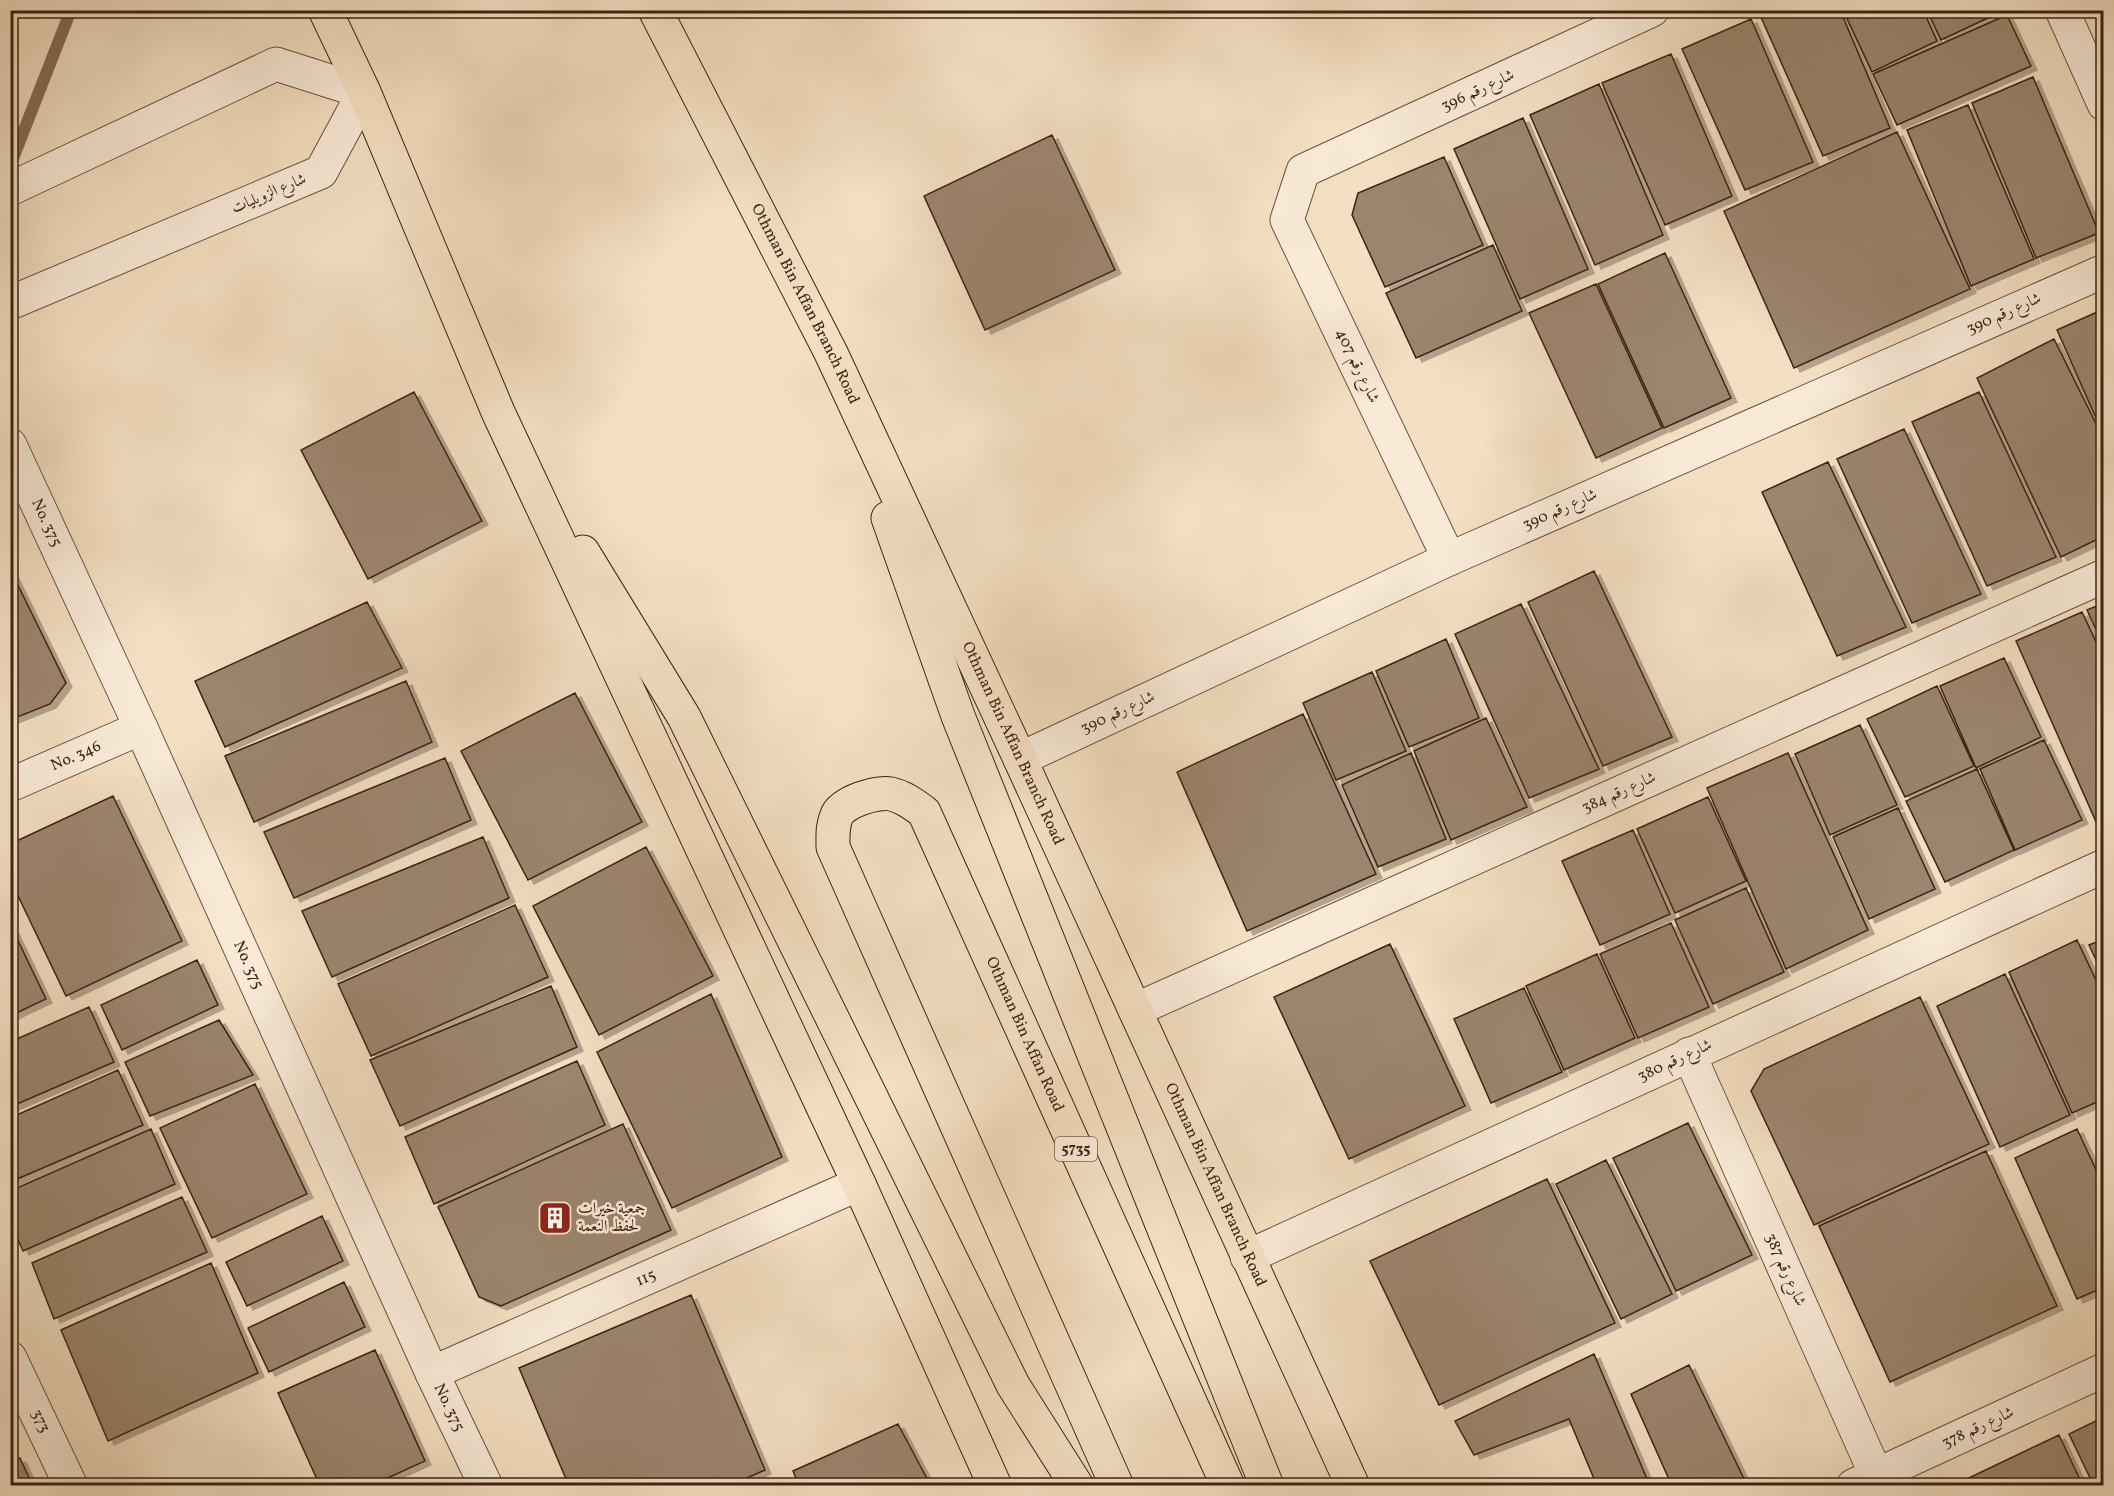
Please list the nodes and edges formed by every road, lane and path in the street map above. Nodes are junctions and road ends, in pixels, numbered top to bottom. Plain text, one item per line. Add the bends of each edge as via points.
1 (325, 10) edge
2 (655, 10) edge
3 (1652, 10) edge
4 (2062, 10) edge
5 (364, 92) junction
6 (2103, 104) edge
7 (1303, 171) joint
8 (10, 189) edge
9 (2103, 271) edge
10 (10, 303) edge
11 (831, 353) junction
12 (498, 412) junction
13 (10, 445) edge
14 (1449, 559) junction
15 (2103, 576) edge
16 (141, 728) junction
17 (1020, 759) junction
18 (10, 785) edge
19 (2103, 866) edge
20 (1135, 1010) junction
21 (1689, 1054) junction
22 (859, 1184) junction
23 (1247, 1257) junction
24 (10, 1358) edge
25 (2103, 1370) edge
26 (432, 1373) junction
27 (1870, 1482) edge
28 (71, 1485) edge
29 (486, 1485) edge
30 (995, 1485) edge
31 (1077, 1485) edge
32 (1117, 1485) edge
33 (1228, 1485) edge
34 (1267, 1485) edge
35 (1353, 1485) edge

1 - 5 main road
2 - 11 main road, Othman Bin Affan Branch Road
3 - 7 street, شارع رقم 396
4 - 6 street
5 - 8 street via 276,64
5 - 10 street, شارع الزويليات via 321,172
5 - 12 main road
7 - 14 street, شارع رقم 407 via 1287,220
9 - 14 street, شارع رقم 390
11 - 17 main road, Othman Bin Affan Branch Road
11 - 34 main road via 958,716
12 - 22 main road
12 - 31 main road via 684,717 1013,1385
13 - 16 street, No. 375
14 - 17 street, شارع رقم 390
15 - 20 street, شارع رقم 384
16 - 18 street, No. 346
16 - 26 street, No. 375
17 - 20 main road, Othman Bin Affan Branch Road
19 - 21 street, شارع رقم 380
20 - 23 main road, Othman Bin Affan Branch Road
21 - 23 street, شارع رقم 380
21 - 27 street, شارع رقم 387
22 - 26 street, 115
22 - 30 main road
23 - 35 main road, Othman Bin Affan Branch Road
24 - 28 street, 373
25 - 27 street, شارع رقم 378
26 - 29 street, No. 375
32 - 33 main road, Othman Bin Affan Road / 5735 via 833,847 832,829 838,813 874,794 889,793 924,812

